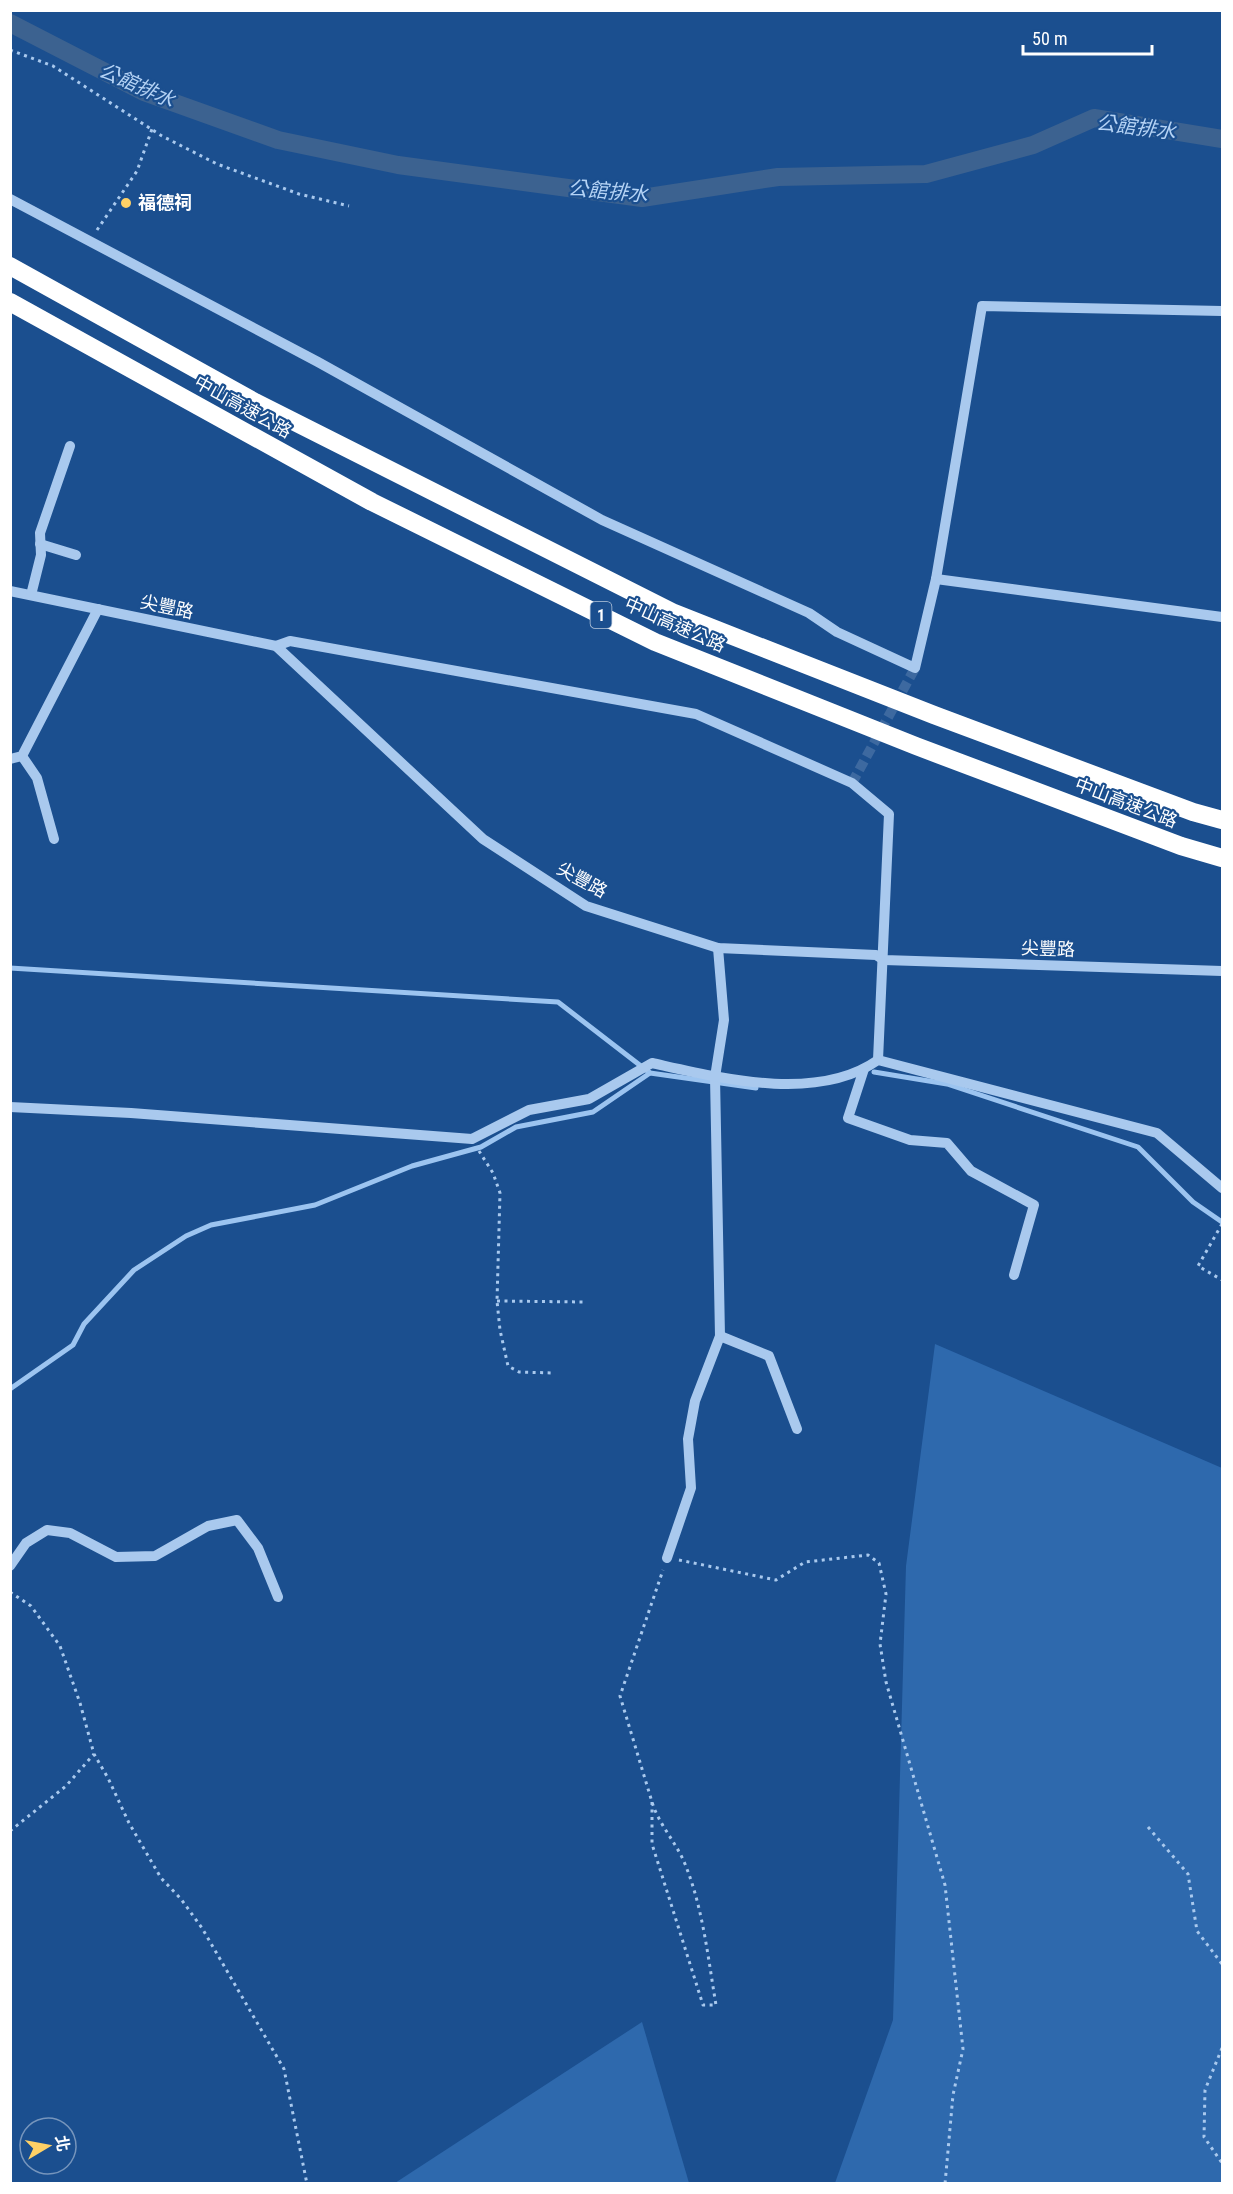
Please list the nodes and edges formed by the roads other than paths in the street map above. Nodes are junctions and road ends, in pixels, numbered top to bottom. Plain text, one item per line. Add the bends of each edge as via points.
1 (10, 199) edge
2 (10, 266) edge
3 (10, 302) edge
4 (1222, 311) edge
5 (70, 446) dead end
6 (40, 544) junction
7 (76, 555) dead end
8 (936, 579) junction
9 (10, 591) edge
10 (31, 595) junction
11 (98, 609) junction
12 (1222, 617) edge
13 (276, 646) junction
14 (22, 756) junction
15 (10, 759) edge
16 (1222, 820) edge
17 (54, 839) dead end
18 (1222, 858) edge
19 (718, 948) junction
20 (884, 960) junction
21 (1222, 971) edge
22 (878, 1060) junction
23 (864, 1069) junction
24 (716, 1079) junction
25 (10, 1107) edge
26 (1222, 1188) edge
27 (1014, 1275) dead end
28 (720, 1336) junction
29 (797, 1429) dead end
30 (668, 1558) road end
31 (10, 1566) edge
32 (278, 1597) dead end

1 - 8 street via 318,362 602,520 809,613 837,632 915,668
2 - 16 highway, 中山高速公路 / 1 via 255,402 674,613 934,715
3 - 18 highway, 中山高速公路 / 1 via 372,502 655,642 938,755
4 - 8 street via 982,306
5 - 6 street
6 - 7 street
6 - 10 street
8 - 12 street
9 - 10 street, 尖豐路
10 - 11 street, 尖豐路
11 - 13 street, 尖豐路
11 - 14 street
13 - 19 street, 尖豐路 via 483,838 586,906
13 - 20 street via 290,640 696,714 852,783 889,814
14 - 15 street
14 - 17 street via 37,778
19 - 20 street, 尖豐路 via 876,955
19 - 24 street via 724,1020
20 - 21 street, 尖豐路
20 - 22 street
22 - 23 street
22 - 26 street via 1157,1133
23 - 24 street via 801,1086
23 - 27 street via 848,1118 910,1140 947,1143 971,1172 1034,1205
24 - 25 street via 652,1063 589,1099 529,1110 472,1139
24 - 28 street
28 - 29 street via 769,1356
28 - 30 street via 695,1401 688,1439 691,1488
31 - 32 street via 26,1544 46,1530 70,1533 116,1557 155,1556 208,1526 237,1520 258,1548

